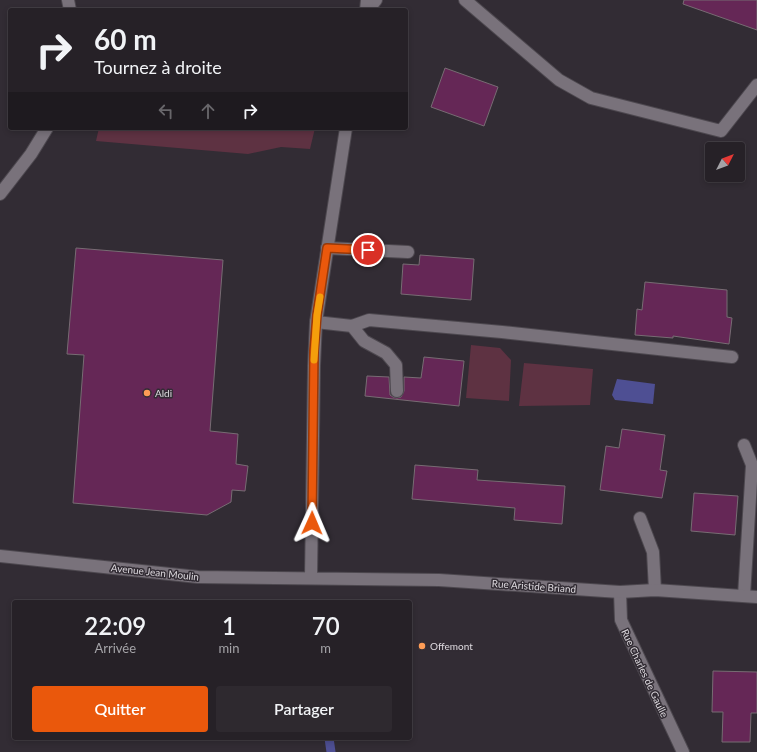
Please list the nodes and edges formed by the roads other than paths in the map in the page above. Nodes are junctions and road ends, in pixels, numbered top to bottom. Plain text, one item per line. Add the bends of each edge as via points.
1 (376, 0) edge
2 (465, 0) edge
3 (369, 8) edge
4 (757, 85) edge
5 (46, 130) edge
6 (346, 130) edge
7 (0, 194) edge
8 (327, 248) junction
9 (408, 252) dead end
10 (316, 322) junction
11 (352, 326) junction
12 (732, 357) dead end
13 (397, 391) dead end
14 (744, 445) dead end
15 (640, 518) dead end
16 (0, 556) edge
17 (311, 578) junction
18 (655, 590) junction
19 (620, 592) junction
20 (744, 596) junction
21 (757, 597) edge
22 (683, 752) edge

1 - 3 main road
2 - 4 main road via 558,80 591,98 721,131
5 - 7 main road
6 - 8 main road
8 - 9 main road
8 - 10 main road
10 - 11 main road
10 - 17 main road
11 - 12 main road via 369,320
11 - 13 main road via 364,341 386,353 396,365
14 - 20 main road via 752,465
15 - 18 main road via 653,552
16 - 17 main road, Avenue Jean Moulin via 198,576
17 - 19 main road, Rue Aristide Briand via 439,580
18 - 19 main road, Rue Aristide Briand
18 - 20 main road, Rue Aristide Briand
19 - 22 main road, Rue Charles de Gaulle via 621,620
20 - 21 main road, Rue Aristide Briand

